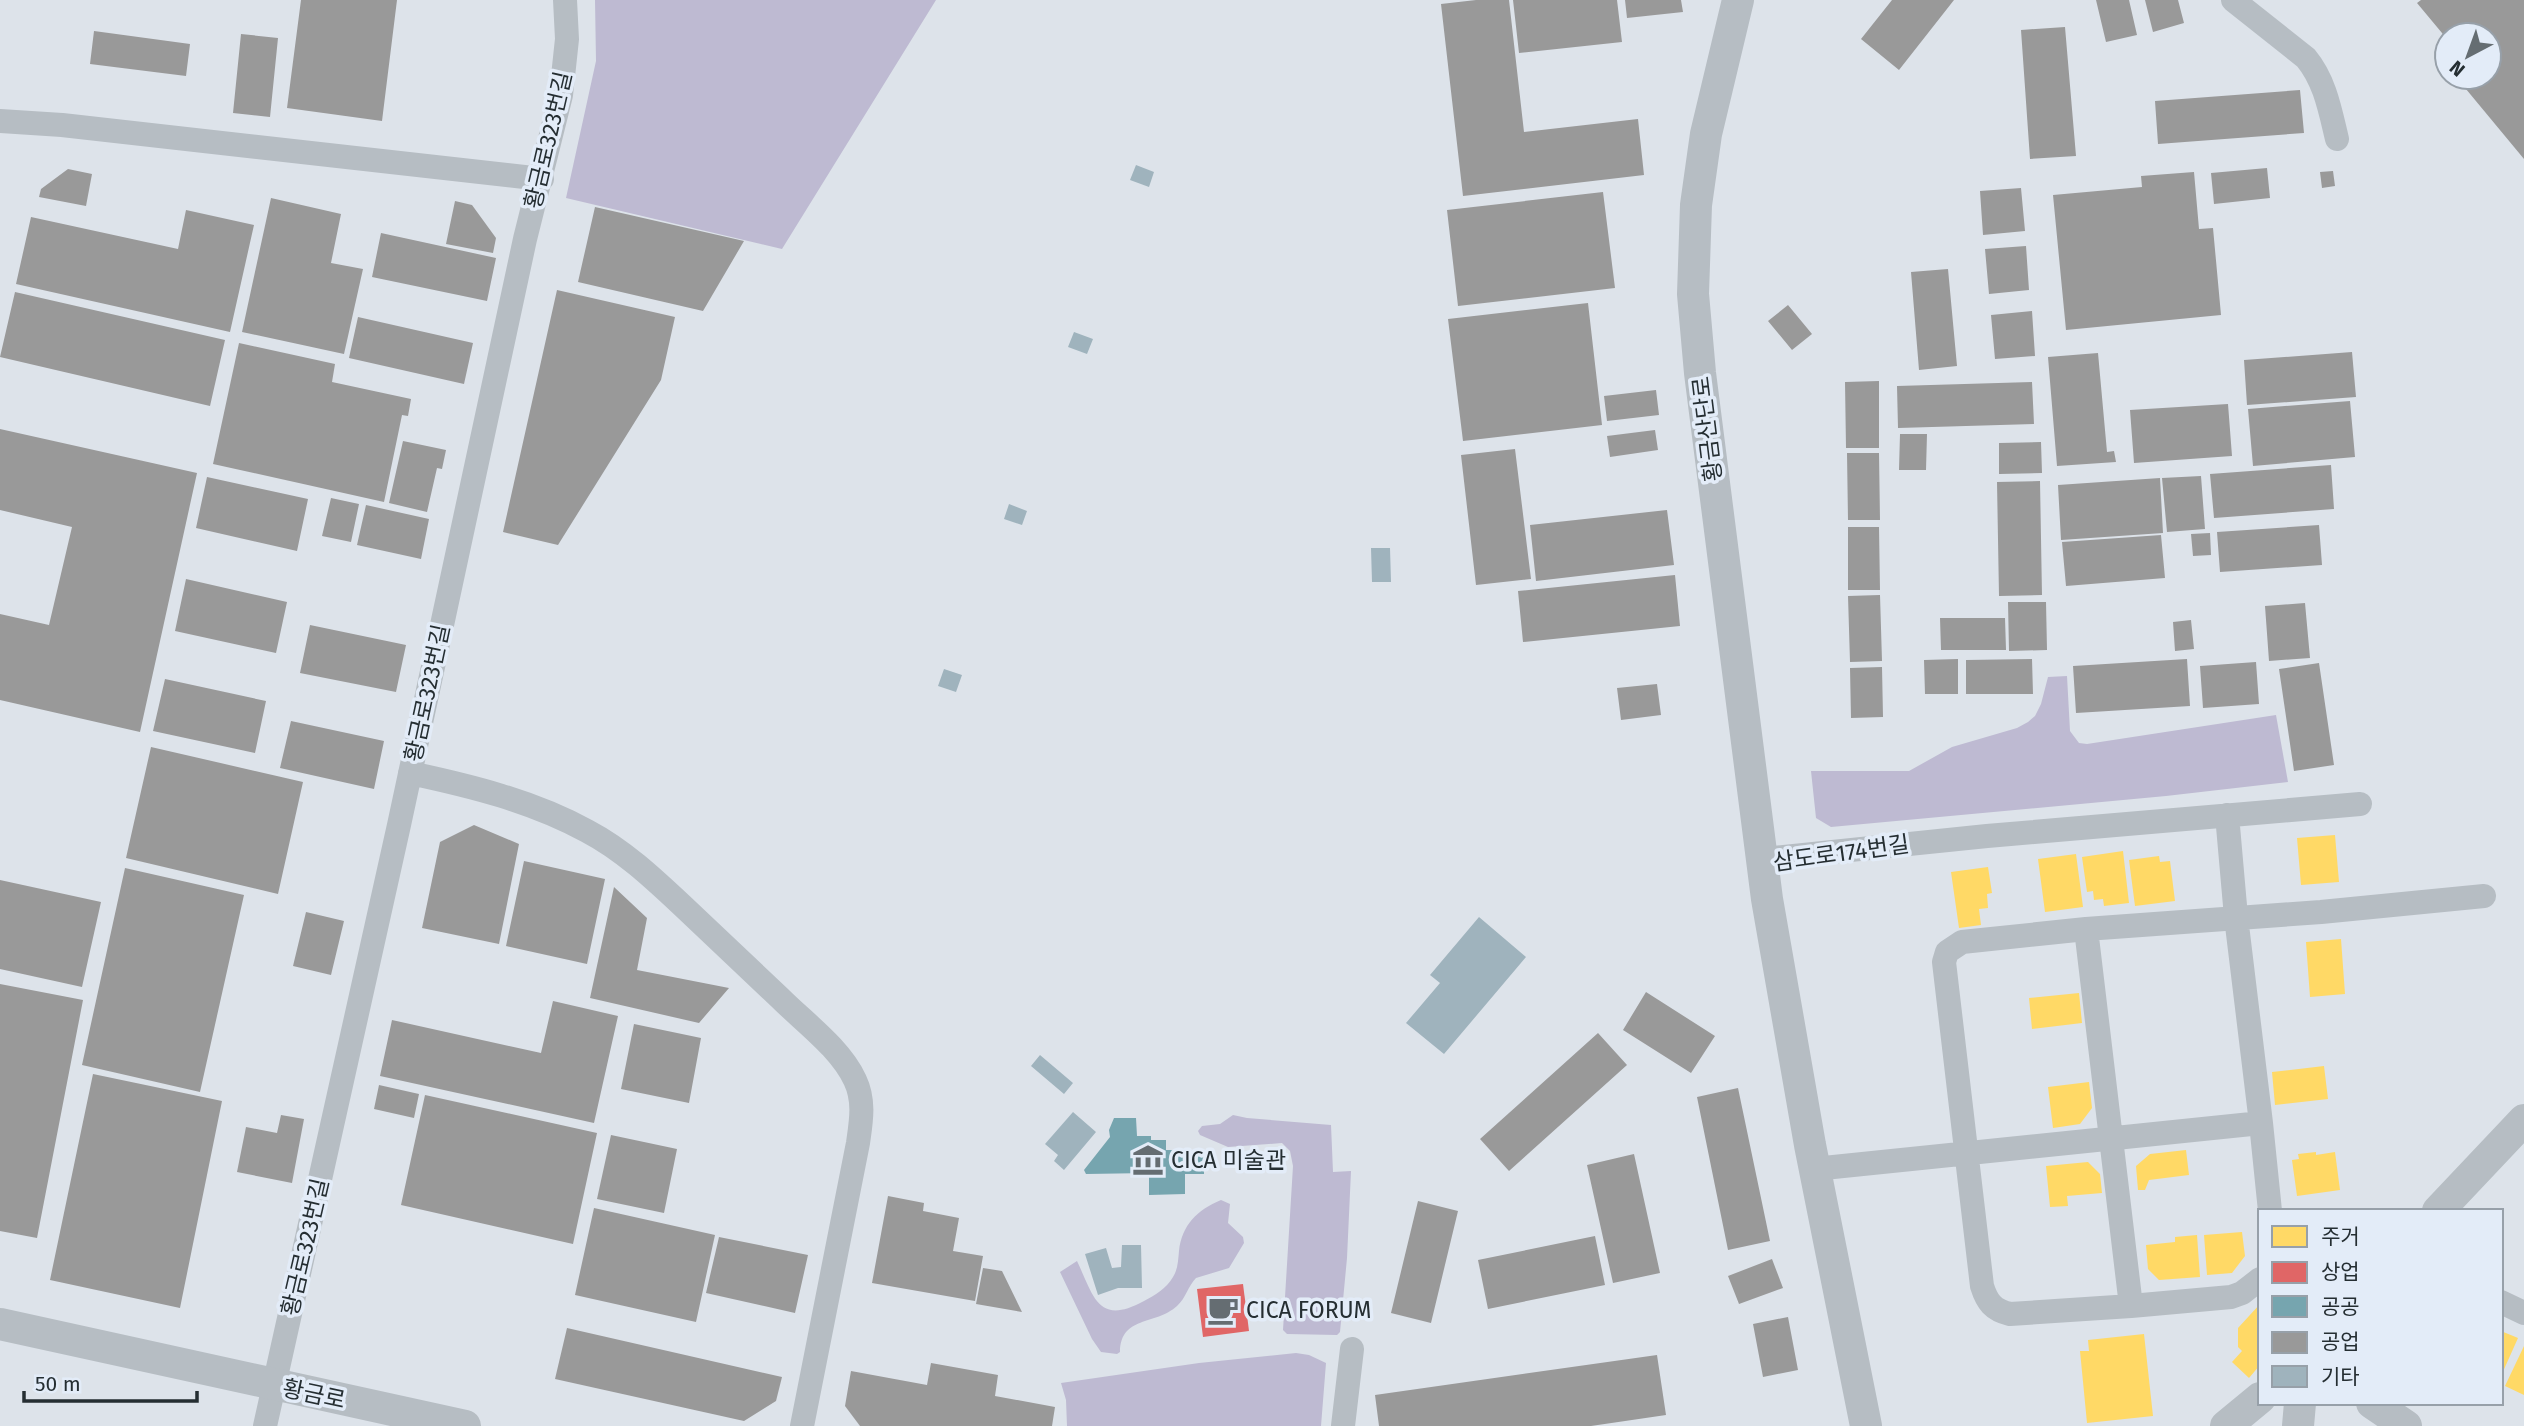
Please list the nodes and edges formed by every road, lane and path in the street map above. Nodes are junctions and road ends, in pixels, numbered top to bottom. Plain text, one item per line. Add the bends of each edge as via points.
1 (565, 0) edge
2 (1738, 0) edge
3 (2233, 0) edge
4 (0, 121) edge
5 (2337, 139) dead end
6 (542, 179) junction
7 (410, 773) junction
8 (2360, 803) dead end
9 (2227, 815) junction
10 (1763, 859) junction
11 (2484, 896) dead end
12 (2236, 917) junction
13 (2086, 929) junction
14 (2524, 1119) edge
15 (2261, 1123) junction
16 (2110, 1139) junction
17 (1968, 1152) junction
18 (1814, 1169) junction
19 (2270, 1209) edge
20 (2440, 1209) edge
21 (2258, 1281) edge
22 (2131, 1306) junction
23 (0, 1324) edge
24 (1352, 1349) dead end
25 (274, 1385) junction
26 (2258, 1400) edge
27 (2300, 1405) edge
28 (2375, 1405) edge
29 (265, 1426) edge
30 (465, 1426) edge
31 (802, 1426) edge
32 (1343, 1426) edge
33 (1866, 1426) edge
34 (2226, 1426) edge
35 (2298, 1426) edge
36 (2406, 1426) edge

1 - 6 street, 황금로323번길 via 566,67
2 - 10 street, 황금산단로 via 1706,134 1696,205 1693,294
3 - 5 street via 2312,65
4 - 6 street
6 - 7 street, 황금로323번길 via 525,239
7 - 25 street, 황금로323번길
7 - 31 street via 520,801 608,843 652,877 761,980 830,1047 856,1081 861,1100 858,1143
8 - 9 street, 삼도로174번길
9 - 10 street, 삼도로174번길
9 - 12 street
10 - 18 street, 삼도로174번길
11 - 12 street
12 - 13 street
12 - 15 street
13 - 16 street
13 - 17 street via 1962,942 1947,952 1944,962
14 - 20 street
15 - 16 street
15 - 19 street
16 - 17 street
16 - 22 street
17 - 18 street
17 - 22 street via 1982,1286 1991,1306 2010,1314
18 - 33 street, 삼도로174번길
21 - 22 street via 2231,1297
23 - 25 street, 황금로
24 - 32 street
25 - 29 street, 황금로323번길
25 - 30 street, 황금로
26 - 34 street
27 - 35 street
28 - 36 street

